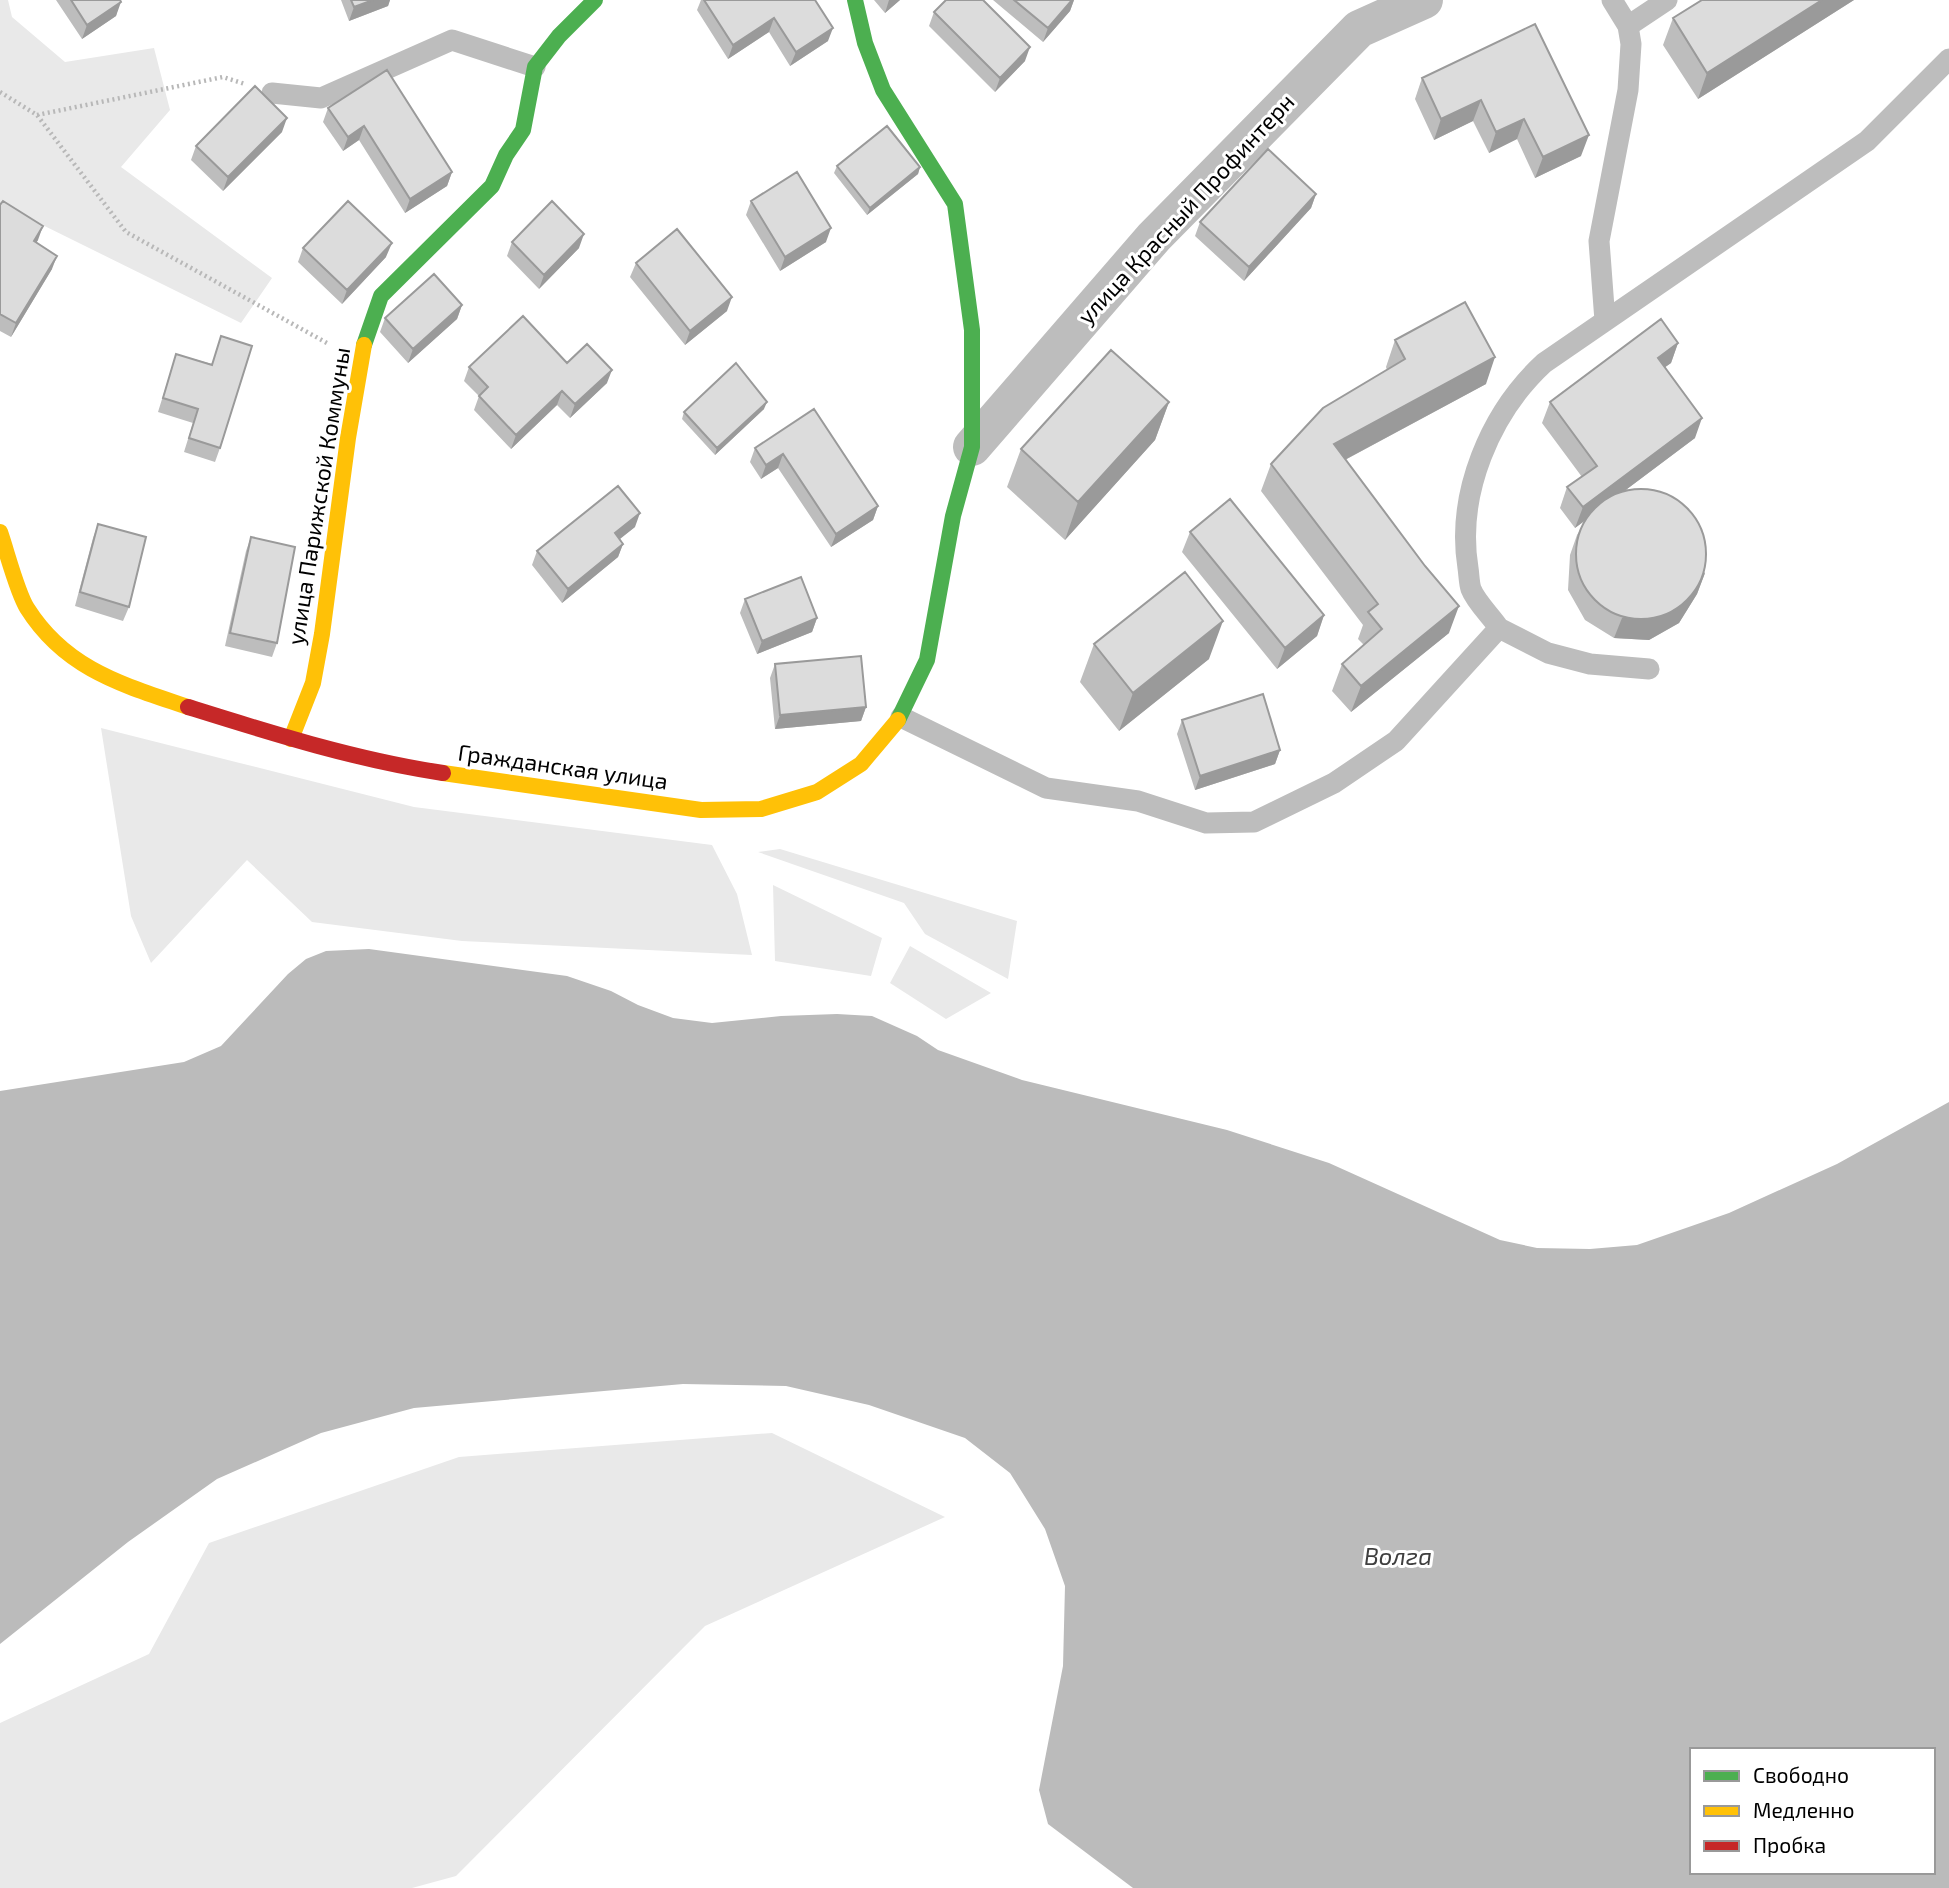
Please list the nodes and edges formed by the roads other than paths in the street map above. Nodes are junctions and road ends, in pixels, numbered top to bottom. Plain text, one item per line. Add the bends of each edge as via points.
1 (595, 0) edge
2 (855, 0) edge
3 (1424, 0) edge
4 (1612, 0) edge
5 (1667, 0) edge
6 (1357, 14) edge
7 (1628, 26) junction
8 (1949, 59) edge
9 (535, 68) junction
10 (272, 93) road end
11 (1605, 321) junction
12 (972, 447) junction
13 (0, 532) edge
14 (1499, 628) junction
15 (1648, 669) dead end
16 (901, 717) junction
17 (290, 739) junction

1 - 9 street, улица Парижской Коммуны
2 - 12 street, Гражданская улица via 883,90 955,204 972,330
3 - 6 street
4 - 7 lane
5 - 7 lane
6 - 12 street, улица Красный Профинтерн via 1154,237
7 - 11 lane via 1628,90 1599,240
8 - 11 lane via 1867,141
9 - 10 lane via 452,40 321,98
9 - 17 street, улица Парижской Коммуны via 523,130 492,186 381,296 363,349 313,684
11 - 14 lane via 1525,380 1507,407 1473,481 1465,554 1471,590
12 - 16 street, Гражданская улица via 953,516 927,660
13 - 17 street, Гражданская улица via 26,607 62,651 107,679
14 - 15 lane via 1558,656
14 - 16 lane via 1396,741 1334,783 1254,822 1206,822 1138,801 1046,788
16 - 17 street, Гражданская улица via 861,764 817,792 761,809 701,810 431,771

